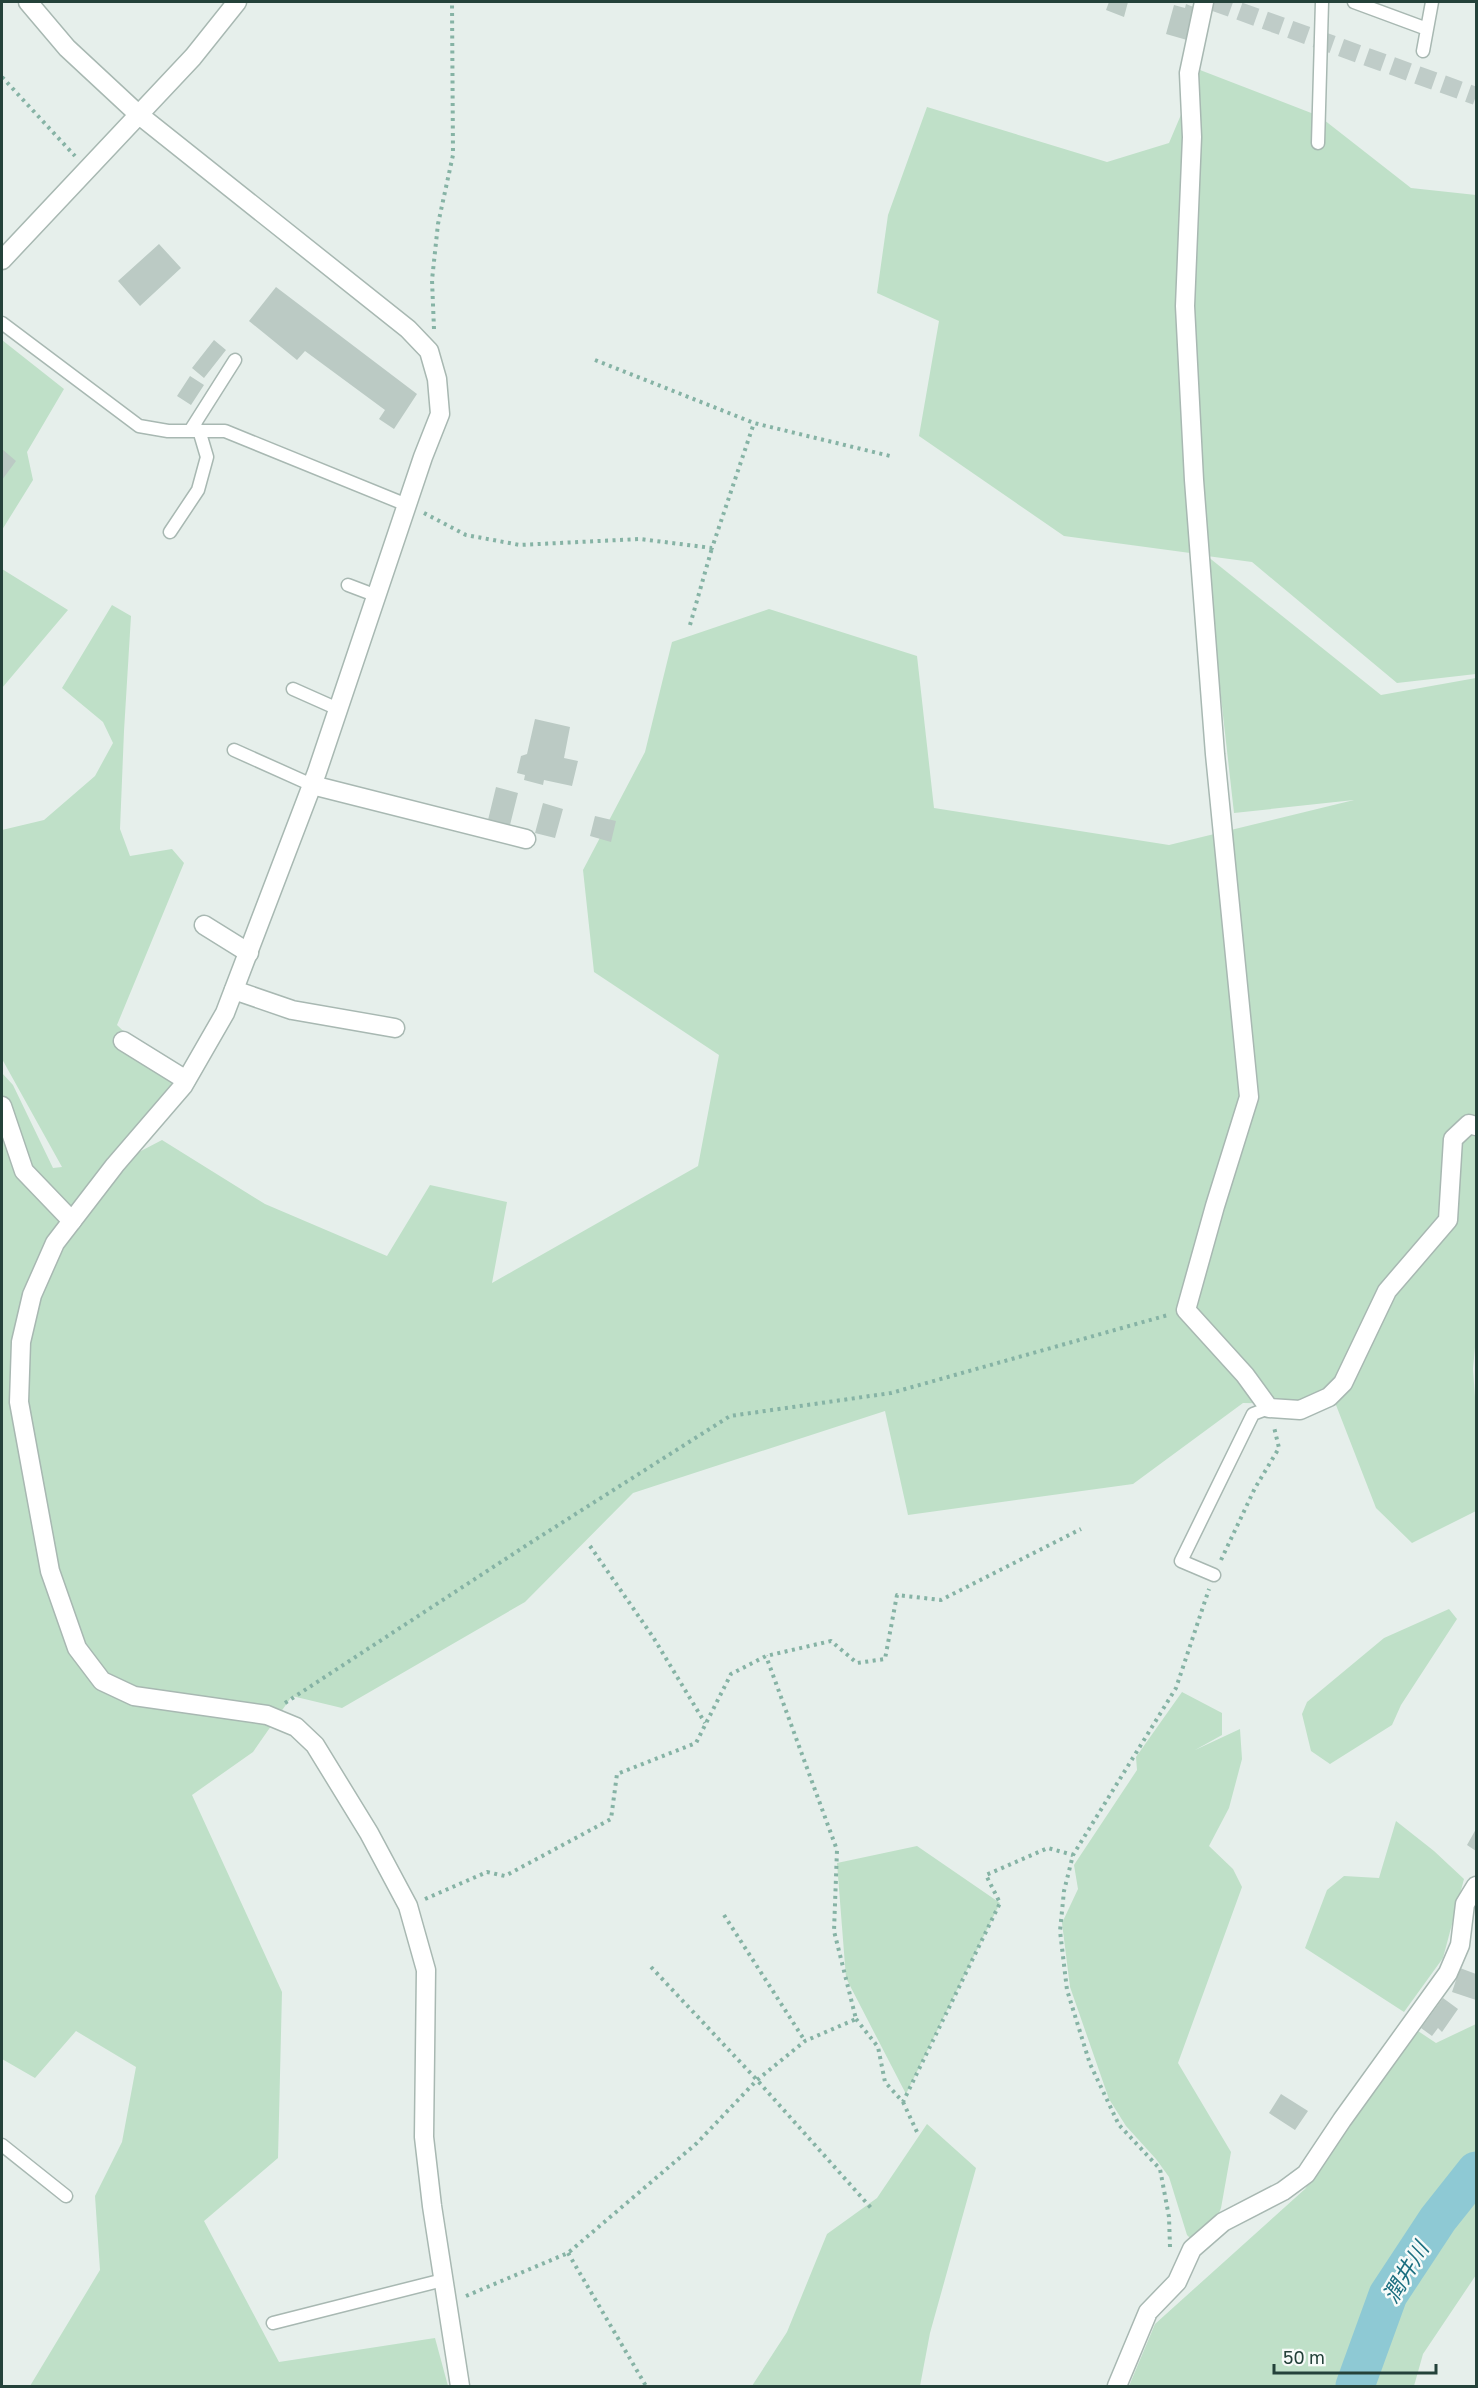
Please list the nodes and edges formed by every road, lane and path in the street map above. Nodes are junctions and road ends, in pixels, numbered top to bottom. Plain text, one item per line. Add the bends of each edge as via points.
1 (28, 2) edge
2 (237, 2) edge
3 (452, 2) edge
4 (1204, 2) edge
5 (1322, 2) edge
6 (1354, 2) edge
7 (1432, 2) edge
8 (1427, 29) junction
9 (1423, 51) dead end
10 (2, 77) edge
11 (138, 114) junction
12 (1318, 143) dead end
13 (86, 168) junction
14 (2, 260) edge
15 (2, 323) edge
16 (429, 351) junction
17 (235, 360) dead end
18 (596, 360) dead end
19 (754, 423) junction
20 (194, 430) junction
21 (890, 456) dead end
22 (407, 505) junction
23 (170, 532) dead end
24 (712, 548) junction
25 (348, 585) dead end
26 (377, 596) junction
27 (690, 625) dead end
28 (293, 689) dead end
29 (338, 709) junction
30 (234, 750) dead end
31 (312, 785) junction
32 (526, 839) dead end
33 (204, 925) dead end
34 (249, 953) junction
35 (234, 990) junction
36 (395, 1028) dead end
37 (123, 1041) dead end
38 (186, 1080) junction
39 (2, 1106) edge
40 (1476, 1126) edge
41 (72, 1221) junction
42 (1186, 1310) junction
43 (1269, 1408) junction
44 (1081, 1529) dead end
45 (590, 1546) dead end
46 (1214, 1575) junction
47 (766, 1656) junction
48 (267, 1714) junction
49 (705, 1724) junction
50 (1072, 1855) junction
51 (1476, 1886) edge
52 (408, 1906) junction
53 (724, 1916) dead end
54 (651, 1967) dead end
55 (856, 2019) junction
56 (805, 2041) junction
57 (757, 2080) junction
58 (903, 2102) junction
59 (917, 2132) dead end
60 (2, 2145) edge
61 (66, 2196) dead end
62 (872, 2209) dead end
63 (1170, 2251) dead end
64 (568, 2253) junction
65 (443, 2280) junction
66 (447, 2304) junction
67 (273, 2323) dead end
68 (460, 2386) edge
69 (646, 2386) edge
70 (1117, 2386) edge

1 - 11 street via 67,48
2 - 11 street
3 - 16 path via 453,155 438,224 432,280 434,329
4 - 42 street via 1189,73 1192,137 1185,306 1215,754 1249,1097
5 - 12 lane
6 - 8 lane
7 - 8 lane
8 - 9 lane
10 - 13 path
11 - 13 street
11 - 16 street via 408,329
13 - 14 street
15 - 20 lane via 140,426
16 - 22 street via 437,379 440,414
17 - 20 lane
18 - 19 path
19 - 21 path
19 - 24 path
20 - 22 lane via 225,431
20 - 23 lane via 207,457 198,490
22 - 24 path via 466,535 520,545 640,540
22 - 26 street
24 - 27 path
25 - 26 lane
26 - 29 street
28 - 29 lane
29 - 31 street
30 - 31 lane
31 - 32 street
31 - 34 street
33 - 34 street
34 - 35 street
35 - 36 street via 292,1010
35 - 38 street
37 - 38 street
38 - 41 street
39 - 41 street via 24,1172
40 - 43 street via 1470,1124 1453,1139 1449,1220 1387,1291 1342,1383 1329,1397 1300,1410
41 - 48 street via 55,1243 32,1295 21,1342 19,1402 50,1571 77,1648 102,1681 134,1696
42 - 43 street via 1245,1375
42 - 48 path via 891,1393 730,1416
43 - 46 path via 1279,1448 1255,1488
43 - 46 lane via 1253,1414 1181,1561
44 - 47 path via 941,1600 897,1595 885,1659 856,1663 831,1641
45 - 49 path via 653,1637
46 - 50 path via 1176,1688
47 - 49 path via 731,1674
47 - 55 path via 837,1850 834,1931
48 - 52 street via 296,1727 315,1745
49 - 52 path via 696,1743 618,1774 611,1819 505,1876 487,1872
50 - 58 path via 1048,1848 986,1875 1000,1903
50 - 63 path via 1060,1931 1067,1990 1090,2064 1119,2125 1160,2169 1169,2217
51 - 70 street via 1465,1904 1460,1945 1448,1973 1306,2174 1283,2191 1223,2222 1192,2249 1177,2282 1148,2312
52 - 65 street via 426,1970 424,2137
53 - 56 path
54 - 57 path
55 - 56 path
55 - 58 path via 878,2047 885,2082
56 - 57 path
57 - 62 path
57 - 64 path via 697,2143
58 - 59 path
60 - 61 lane
64 - 66 path
64 - 69 path
65 - 66 street
65 - 67 lane
66 - 68 street

